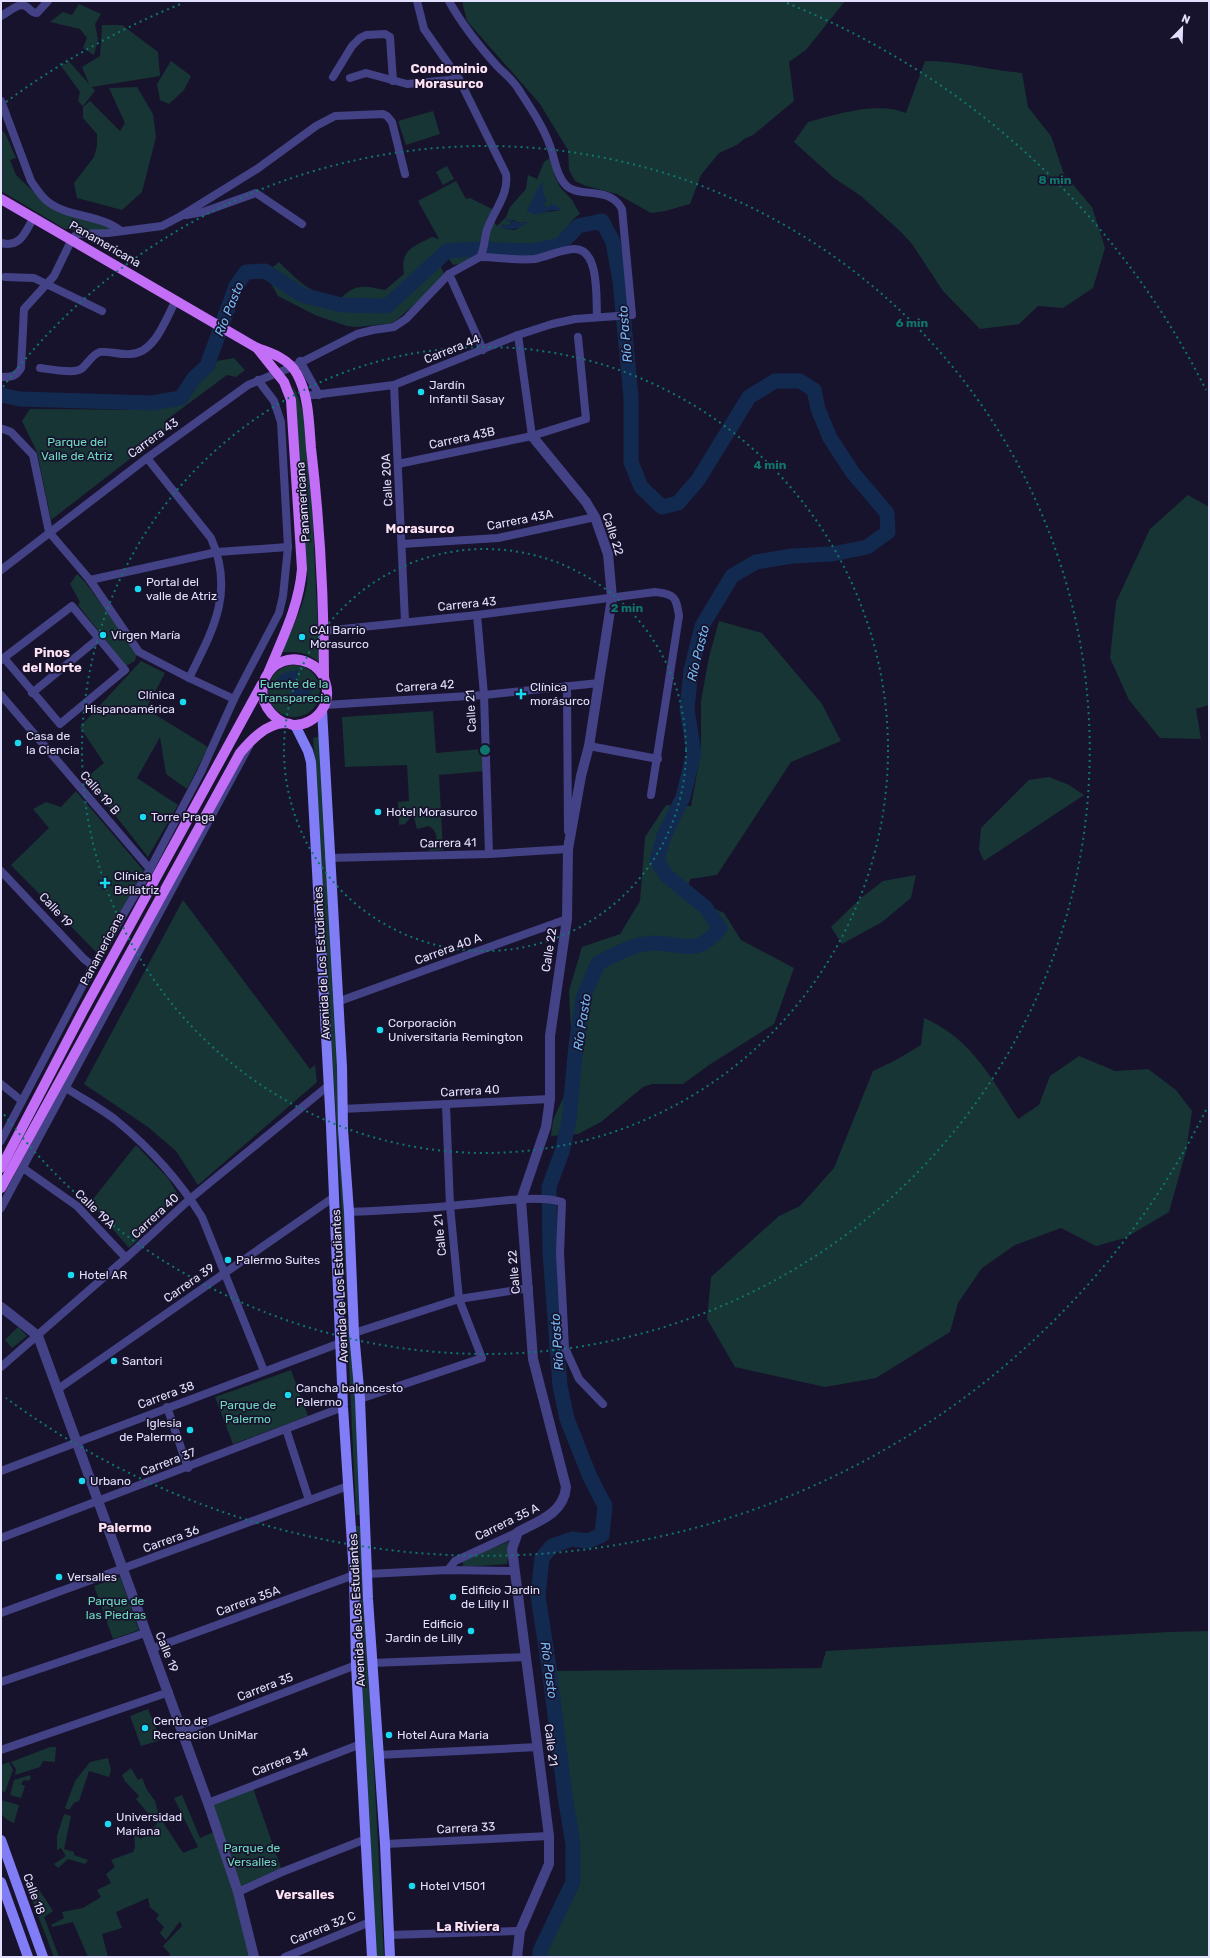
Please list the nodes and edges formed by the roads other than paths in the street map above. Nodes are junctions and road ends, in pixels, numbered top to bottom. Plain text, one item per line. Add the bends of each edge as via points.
1 (48, 1) edge
2 (417, 1) edge
3 (450, 1) edge
4 (1, 16) edge
5 (334, 77) dead end
6 (350, 78) dead end
7 (459, 79) junction
8 (393, 81) junction
9 (1, 101) edge
10 (405, 174) dead end
11 (1, 198) edge
12 (181, 216) junction
13 (34, 217) junction
14 (302, 224) dead end
15 (121, 231) junction
16 (72, 239) junction
17 (1, 243) edge
18 (481, 255) junction
19 (449, 274) junction
20 (5, 277) dead end
21 (47, 284) junction
22 (176, 300) junction
23 (102, 311) dead end
24 (601, 318) junction
25 (518, 335) junction
26 (578, 337) dead end
27 (258, 348) junction
28 (483, 350) junction
29 (296, 364) junction
30 (40, 368) dead end
31 (277, 373) junction
32 (1, 377) edge
33 (258, 380) junction
34 (394, 385) junction
35 (319, 394) junction
36 (305, 396) junction
37 (3, 429) dead end
38 (532, 436) junction
39 (147, 458) junction
40 (398, 464) junction
41 (295, 478) junction
42 (283, 479) junction
43 (595, 517) junction
44 (48, 532) junction
45 (402, 544) junction
46 (288, 547) junction
47 (217, 552) junction
48 (1, 570) edge
49 (90, 580) junction
50 (612, 598) junction
51 (477, 615) junction
52 (405, 621) junction
53 (324, 631) junction
54 (99, 638) junction
55 (3, 659) edge
56 (266, 677) junction
57 (188, 678) junction
58 (324, 678) junction
59 (599, 683) junction
60 (567, 686) junction
61 (32, 693) junction
62 (1, 695) edge
63 (484, 695) junction
64 (234, 699) junction
65 (324, 708) junction
66 (284, 723) junction
67 (295, 725) junction
68 (589, 746) junction
69 (658, 759) junction
70 (206, 774) junction
71 (651, 795) dead end
72 (568, 849) junction
73 (489, 854) junction
74 (329, 858) junction
75 (150, 869) junction
76 (1, 871) edge
77 (567, 919) junction
78 (140, 941) junction
79 (93, 966) junction
80 (337, 1002) junction
81 (71, 1007) junction
82 (83, 1011) junction
83 (1, 1084) edge
84 (328, 1086) junction
85 (66, 1088) junction
86 (10, 1092) junction
87 (1, 1095) edge
88 (550, 1099) junction
89 (22, 1101) junction
90 (446, 1105) junction
91 (342, 1109) junction
92 (1, 1141) edge
93 (1, 1168) edge
94 (23, 1168) junction
95 (1, 1188) edge
96 (334, 1197) junction
97 (191, 1198) junction
98 (526, 1199) junction
99 (450, 1206) junction
100 (1, 1208) edge
101 (350, 1212) junction
102 (126, 1258) junction
103 (225, 1273) junction
104 (529, 1292) junction
105 (352, 1299) junction
106 (459, 1299) junction
107 (338, 1301) junction
108 (1, 1308) edge
109 (354, 1333) junction
110 (38, 1336) junction
111 (340, 1343) junction
112 (1, 1367) edge
113 (264, 1371) junction
114 (58, 1389) junction
115 (360, 1399) junction
116 (603, 1404) dead end
117 (167, 1407) junction
118 (343, 1407) junction
119 (286, 1429) junction
120 (75, 1441) junction
121 (188, 1468) junction
122 (1, 1471) edge
123 (348, 1486) junction
124 (566, 1486) joint
125 (309, 1500) junction
126 (98, 1501) junction
127 (350, 1513) junction
128 (366, 1518) junction
129 (518, 1532) junction
130 (1, 1538) edge
131 (122, 1570) junction
132 (448, 1570) junction
133 (515, 1571) junction
134 (367, 1574) junction
135 (354, 1575) junction
136 (1, 1612) edge
137 (370, 1631) junction
138 (356, 1632) junction
139 (145, 1633) junction
140 (151, 1649) junction
141 (526, 1657) junction
142 (372, 1663) junction
143 (356, 1665) junction
144 (1, 1682) edge
145 (169, 1692) junction
146 (182, 1732) junction
147 (361, 1744) junction
148 (538, 1747) junction
149 (1, 1750) edge
150 (378, 1755) junction
151 (208, 1803) junction
152 (549, 1836) junction
153 (366, 1839) junction
154 (1, 1841) edge
155 (385, 1844) junction
156 (1, 1882) edge
157 (238, 1892) junction
158 (29, 1916) junction
159 (370, 1922) junction
160 (16, 1923) junction
161 (520, 1931) junction
162 (389, 1935) junction
163 (28, 1957) edge
164 (43, 1957) edge
165 (254, 1957) edge
166 (285, 1957) edge
167 (372, 1957) edge
168 (390, 1957) edge
169 (517, 1957) edge

1 - 4 street via 37,13 25,5 20,5
2 - 7 street via 424,29
3 - 24 street, Carrera 44 via 460,21 518,87 550,145 557,171 564,184 574,190 607,196 618,201 622,209 632,315
5 - 8 street via 352,46 360,38 366,35 385,34 390,37
6 - 8 street via 366,73
7 - 8 street via 407,84
7 - 18 street via 506,174 505,193 487,231
9 - 15 street via 31,181 39,193 48,202 63,209 112,224
10 - 12 street via 392,122 388,116 335,116
11 - 13 main road, Panamericana
12 - 14 street via 203,212 256,193
12 - 15 street via 162,226
13 - 16 main road, Panamericana
13 - 17 street via 20,241 10,245
15 - 16 street via 80,233
16 - 21 street via 54,276
16 - 22 main road, Panamericana
18 - 19 street, Carrera 43
18 - 24 street via 534,259 574,249 584,252 592,262
19 - 28 street
19 - 29 street, Carrera 43 via 406,320 394,327 357,334
20 - 21 street via 31,276
21 - 23 street
21 - 32 street via 24,309 21,368 13,377
22 - 27 main road, Panamericana
22 - 30 street via 146,349 132,355 100,352 80,370
24 - 25 street, Carrera 44 via 574,319
25 - 28 street, Carrera 44
25 - 38 street
26 - 38 street, Carrera 43B via 586,419
27 - 29 main road, Panamericana
27 - 31 main road, Panamericana
28 - 34 street, Carrera 44
29 - 31 street, Carrera 43
29 - 35 street
29 - 36 main road, Panamericana
31 - 33 street, Carrera 43
31 - 41 main road, Panamericana via 284,382 291,400
33 - 39 street, Carrera 43
33 - 42 street via 274,401 281,422
34 - 35 street, Carrera 44
34 - 40 street, Calle 20A
35 - 36 street, Carrera 44
36 - 53 main road, Panamericana via 315,478
37 - 44 street via 11,432 32,455
38 - 40 street, Carrera 43B
38 - 43 street, Calle 22 via 586,502
39 - 44 street, Carrera 43
39 - 47 street via 211,538
40 - 45 street, Calle 20A
41 - 42 street
41 - 56 main road, Panamericana via 302,569 300,590 294,613
42 - 46 street
43 - 45 street, Carrera 43A via 498,538
43 - 50 street, Calle 22 via 608,554
44 - 48 street
44 - 49 street
45 - 52 street, Calle 20A
46 - 47 street
46 - 64 street via 279,613
47 - 49 street
47 - 57 street via 222,594 211,632
49 - 57 street via 139,652
50 - 51 street, Carrera 43
50 - 59 street, Calle 22
50 - 69 street, Carrera 43 via 654,592 672,595 677,601 679,616
51 - 52 street, Carrera 43
51 - 63 street, Calle 21
52 - 53 street, Carrera 43
53 - 58 main road, Panamericana
54 - 55 street via 72,606
54 - 61 street
54 - 61 street via 125,670 60,724
55 - 61 street
56 - 58 main road via 283,661 293,659 312,664
56 - 66 main road via 262,691 263,701 268,711
56 - 70 main road, Panamericana
57 - 64 street
58 - 65 main road via 327,687
59 - 60 street, Carrera 42
59 - 68 street, Calle 22
60 - 63 street, Carrera 42
60 - 72 street
62 - 75 street, Calle 19 B
63 - 65 street, Carrera 42
63 - 73 street, Calle 21
64 - 70 street
65 - 67 main road via 315,718
65 - 74 main road, Avenida de Los Estudiantes
66 - 67 main road
66 - 78 main road via 269,728 253,738 240,753
67 - 84 main road, Avenida de Los Estudiantes via 311,762
68 - 69 street
68 - 72 street, Calle 22
69 - 71 street, Carrera 43
70 - 75 street
70 - 82 main road, Panamericana
72 - 73 street, Carrera 41
72 - 77 street, Calle 22
73 - 74 street, Carrera 41
74 - 80 main road, Avenida de Los Estudiantes
75 - 79 street
76 - 79 street, Calle 19
77 - 80 street, Carrera 40 A
77 - 88 street, Calle 22 via 550,1036
78 - 85 street
78 - 95 main road
79 - 81 street
80 - 91 main road, Avenida de Los Estudiantes
81 - 82 street
81 - 89 street
82 - 93 main road, Panamericana
83 - 86 street
84 - 96 main road, Avenida de Los Estudiantes
84 - 97 street, Carrera 40
85 - 94 street
85 - 97 street via 116,1120 169,1170
86 - 87 street
86 - 89 street
88 - 90 street, Carrera 40
88 - 98 street, Calle 22 via 546,1127
89 - 92 street
90 - 91 street, Carrera 40
90 - 99 street, Calle 21
91 - 101 main road, Avenida de Los Estudiantes
94 - 100 street
94 - 102 street, Calle 19A via 77,1206
96 - 103 street, Carrera 39
96 - 107 main road, Avenida de Los Estudiantes
97 - 102 street, Carrera 40
97 - 103 street via 202,1216
98 - 99 street
98 - 104 street, Calle 22
98 - 116 street via 551,1198 562,1202 560,1253 565,1348 579,1379
99 - 101 street
99 - 106 street, Calle 21
101 - 105 main road, Avenida de Los Estudiantes
102 - 110 street, Carrera 40
103 - 113 street
103 - 114 street, Carrera 39
104 - 106 street
104 - 124 street, Calle 22 via 533,1359
105 - 107 main road via 350,1295 344,1294
105 - 109 main road, Avenida de Los Estudiantes
106 - 109 street
106 - 115 street, Calle 21 via 482,1358
107 - 111 main road, Avenida de Los Estudiantes
108 - 110 street
109 - 115 main road, Avenida de Los Estudiantes
110 - 112 street, Carrera 40
110 - 114 street, Calle 19
111 - 113 street, Carrera 38
111 - 118 main road, Avenida de Los Estudiantes
113 - 117 street, Carrera 38
114 - 120 street, Calle 19
115 - 128 main road, Avenida de Los Estudiantes
117 - 120 street, Carrera 38
117 - 121 street
118 - 119 street, Carrera 37
118 - 123 main road, Avenida de Los Estudiantes
119 - 121 street, Carrera 37
119 - 125 street
120 - 122 street, Carrera 38
120 - 126 street, Calle 19
121 - 126 street, Carrera 37
123 - 125 street, Carrera 36
123 - 127 main road, Avenida de Los Estudiantes
124 - 129 street, Carrera 35 A via 564,1499 558,1509
125 - 131 street, Carrera 36
126 - 130 street, Carrera 37
126 - 131 street, Calle 19
127 - 128 main road via 356,1523
127 - 135 main road, Avenida de Los Estudiantes
128 - 134 main road, Avenida de Los Estudiantes
129 - 132 street, Carrera 35 A via 455,1561
129 - 133 street, Calle 21 via 512,1549
131 - 136 street, Carrera 36
131 - 139 street, Calle 19
132 - 133 street
132 - 134 street
133 - 141 street, Calle 21
134 - 137 main road, Avenida de Los Estudiantes
135 - 138 main road, Avenida de Los Estudiantes
135 - 140 street, Carrera 35A
137 - 138 main road via 361,1629
137 - 142 main road, Avenida de Los Estudiantes
138 - 143 main road, Avenida de Los Estudiantes
139 - 140 street, Calle 19
139 - 144 street
140 - 145 street, Calle 19
141 - 142 street
141 - 148 street, Calle 21
142 - 150 main road, Avenida de Los Estudiantes
143 - 146 street, Carrera 35
143 - 147 main road, Avenida de Los Estudiantes
145 - 146 street, Calle 19
145 - 149 street
146 - 151 street, Calle 19
147 - 151 street, Carrera 34
147 - 153 main road, Avenida de Los Estudiantes
148 - 150 street
148 - 152 street, Calle 21
150 - 155 main road, Avenida de Los Estudiantes
151 - 157 street, Calle 19
152 - 155 street, Carrera 33
152 - 161 street, Calle 21 via 549,1864
153 - 157 street
153 - 159 main road, Avenida de Los Estudiantes
154 - 158 main road, Calle 18
155 - 162 main road, Avenida de Los Estudiantes
156 - 160 main road
157 - 165 street, Calle 19
158 - 160 street
158 - 164 main road, Calle 18
159 - 166 street, Carrera 32 C
159 - 167 main road, Avenida de Los Estudiantes
160 - 163 main road
161 - 162 street
161 - 169 street, Calle 21
162 - 168 main road, Avenida de Los Estudiantes

